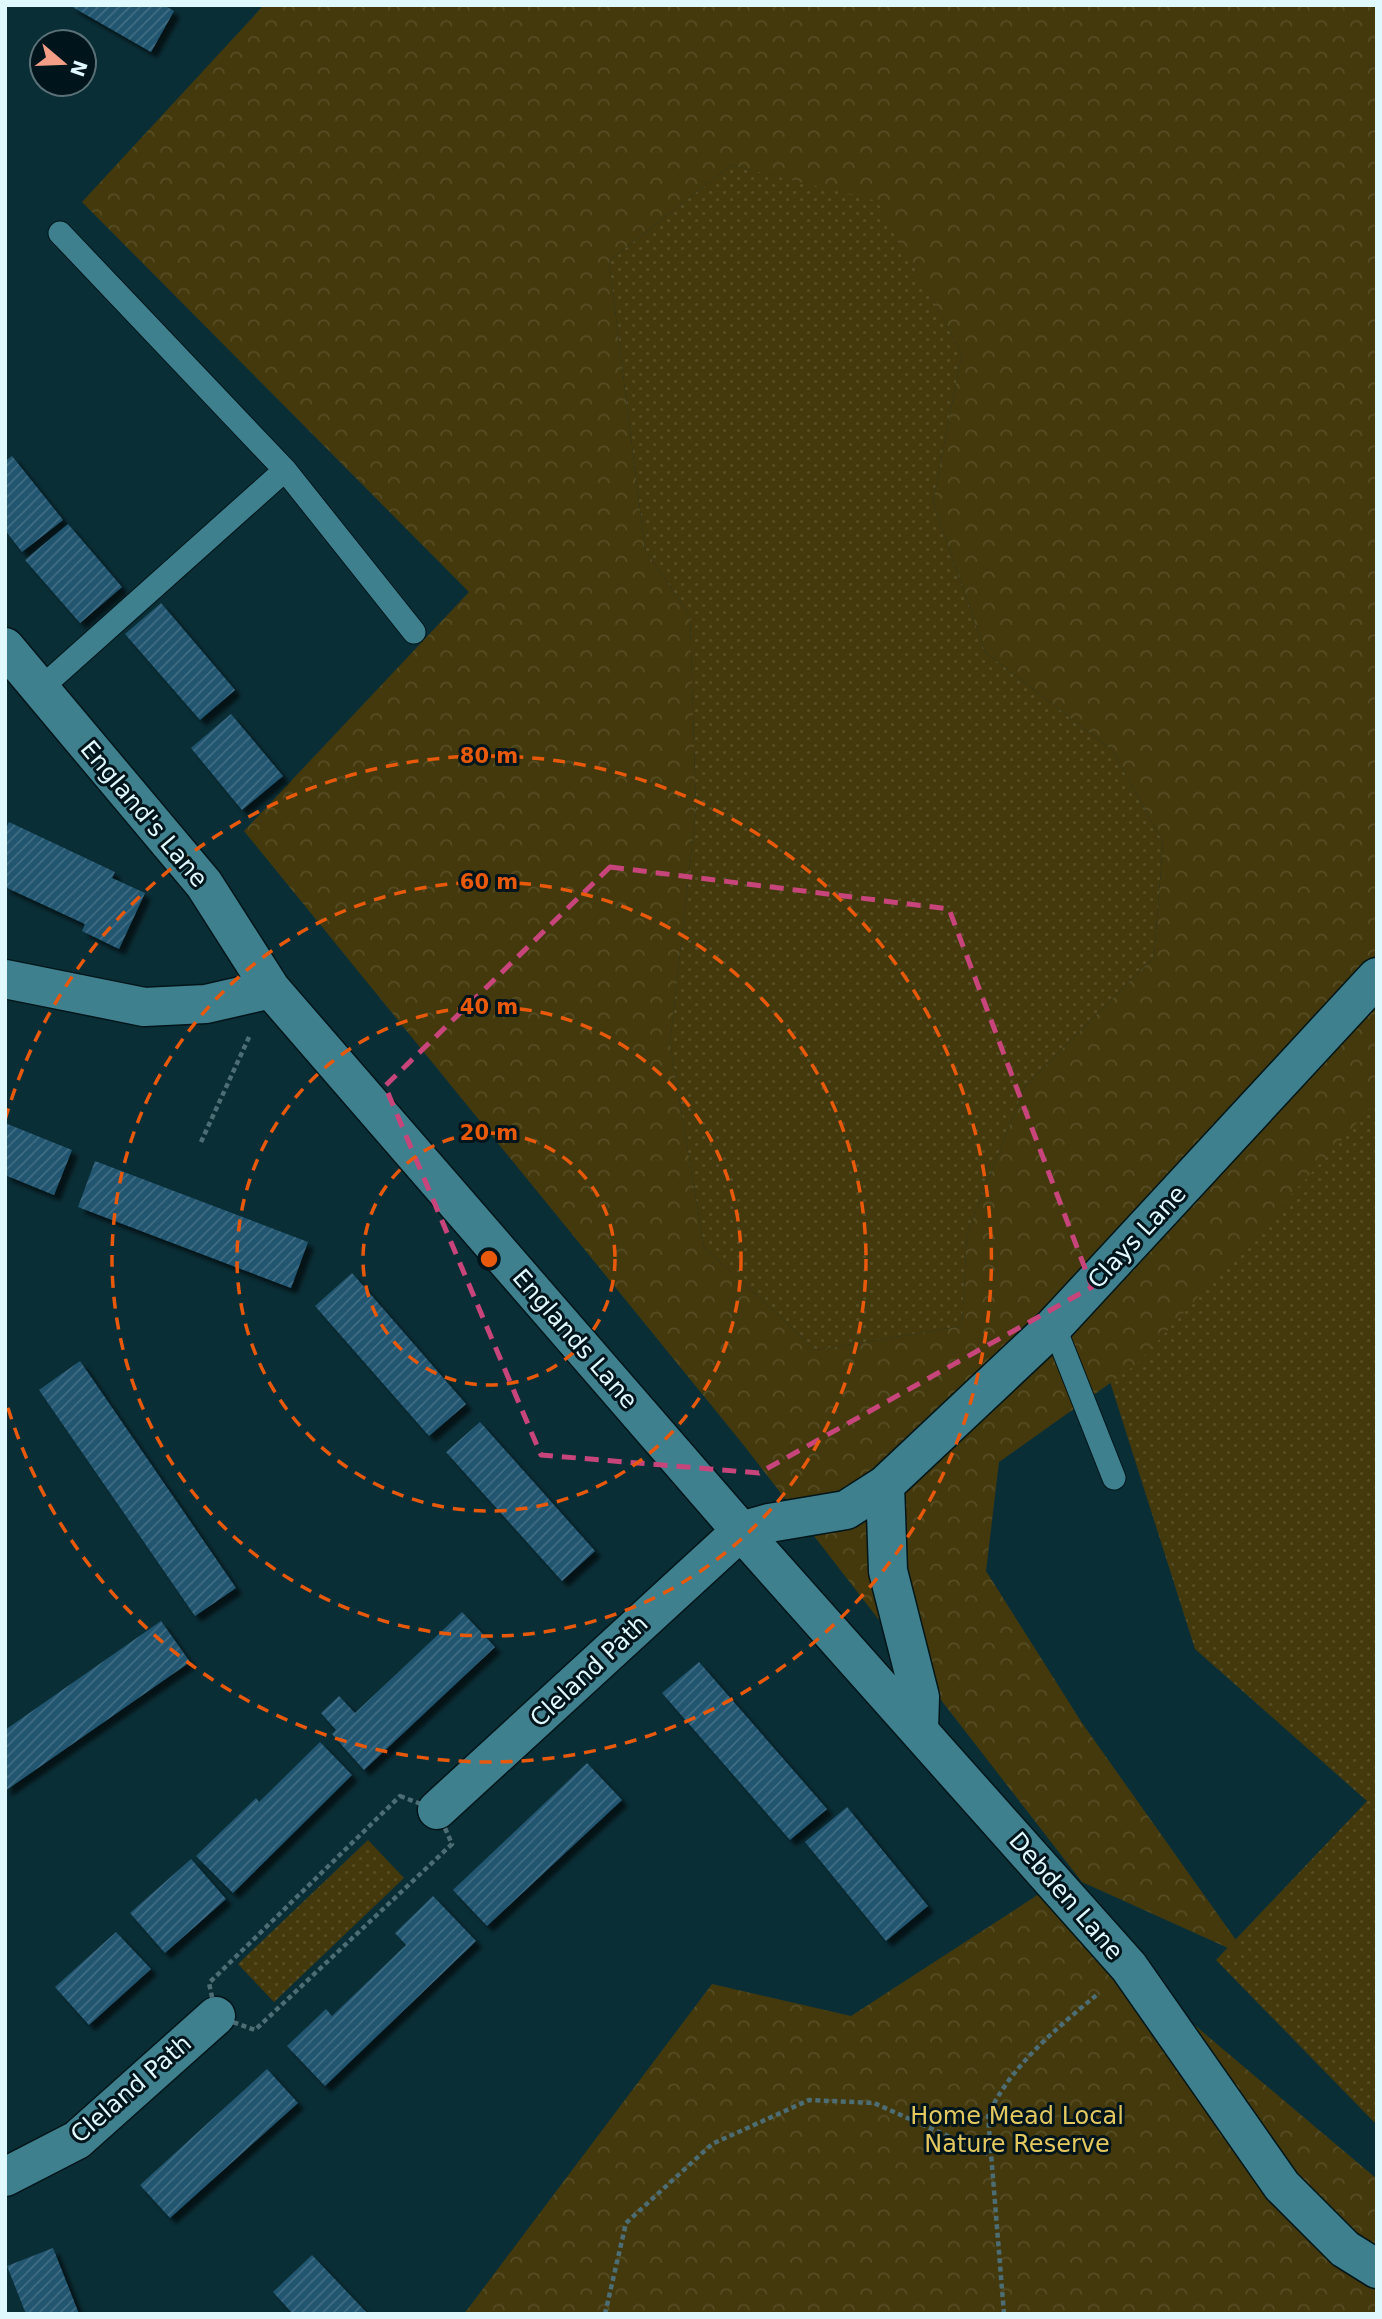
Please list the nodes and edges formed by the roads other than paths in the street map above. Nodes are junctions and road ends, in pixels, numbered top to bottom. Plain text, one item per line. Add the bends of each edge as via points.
1 (60, 233) dead end
2 (285, 470) junction
3 (414, 632) dead end
4 (5, 647) edge
5 (40, 689) junction
6 (1377, 977) edge
7 (5, 979) edge
8 (271, 989) junction
9 (1054, 1326) junction
10 (1114, 1478) dead end
11 (885, 1485) junction
12 (741, 1531) junction
13 (919, 1729) junction
14 (437, 1810) road end
15 (216, 2016) road end
16 (5, 2176) edge
17 (1377, 2269) edge

1 - 2 lane
2 - 3 lane
2 - 5 lane
4 - 5 street, England's Lane
5 - 8 street, England's Lane via 204,884
6 - 9 street, Clays Lane
7 - 8 street via 144,1007 206,1004
8 - 12 street, Englands Lane
9 - 10 lane
9 - 11 street, Clays Lane
11 - 12 street, Clays Lane via 846,1510
11 - 13 street via 888,1571 920,1697
12 - 13 street, Debden Lane
12 - 14 street, Cleland Path
13 - 17 street, Debden Lane via 1129,1967 1282,2186 1345,2249
15 - 16 street, Cleland Path via 77,2140

